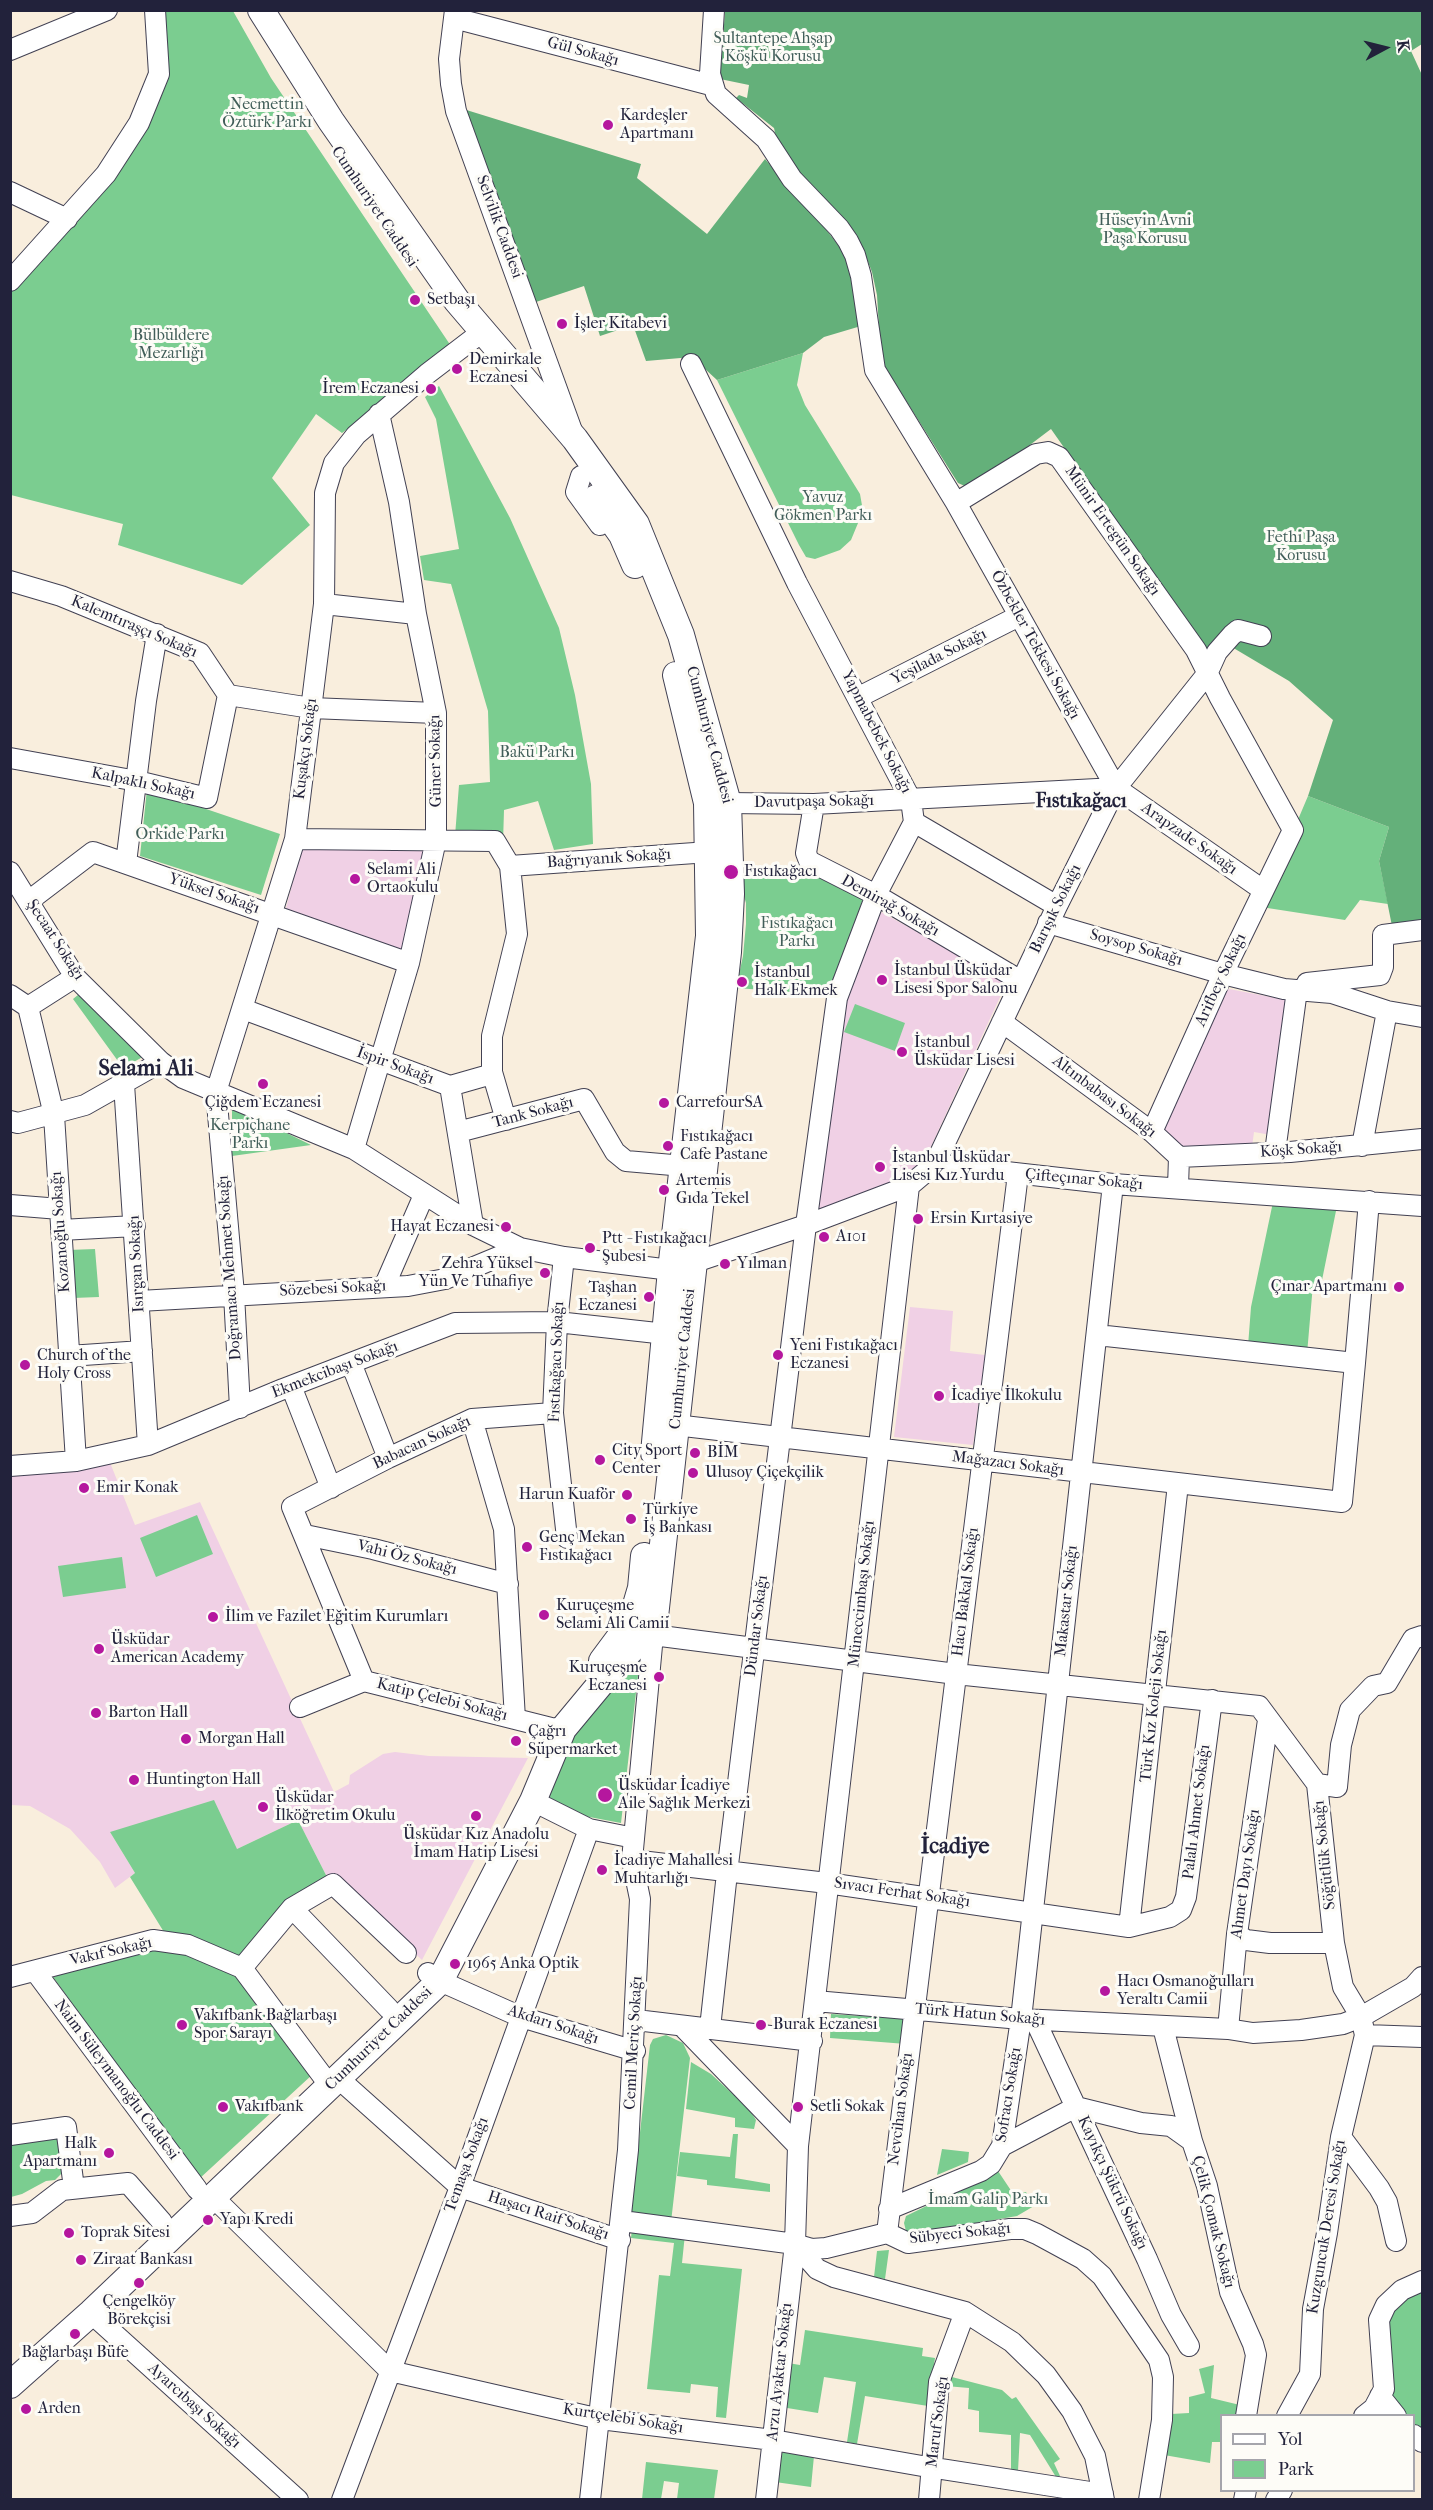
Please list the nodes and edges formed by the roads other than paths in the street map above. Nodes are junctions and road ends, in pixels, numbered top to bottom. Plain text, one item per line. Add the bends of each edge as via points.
1 (107, 10) edge
2 (155, 10) edge
3 (242, 10) edge
4 (261, 10) edge
5 (714, 10) edge
6 (455, 14) edge
7 (13, 43) edge
8 (711, 85) junction
9 (326, 124) junction
10 (10, 192) edge
11 (68, 219) junction
12 (10, 281) edge
13 (476, 336) junction
14 (691, 364) dead end
15 (379, 414) junction
16 (575, 439) junction
17 (956, 503) junction
18 (10, 581) edge
19 (324, 604) junction
20 (416, 614) junction
21 (1019, 616) junction
22 (157, 634) junction
23 (1261, 636) dead end
24 (1207, 674) junction
25 (228, 696) junction
26 (859, 697) junction
27 (311, 708) junction
28 (436, 713) junction
29 (10, 758) edge
30 (137, 781) junction
31 (1116, 788) junction
32 (911, 800) junction
33 (728, 802) junction
34 (814, 804) junction
35 (914, 822) junction
36 (1293, 830) joint
37 (295, 839) junction
38 (436, 840) junction
39 (709, 852) junction
40 (126, 863) junction
41 (510, 866) junction
42 (10, 872) edge
43 (1263, 890) junction
44 (876, 895) junction
45 (30, 900) junction
46 (272, 914) junction
47 (1052, 915) junction
48 (1422, 930) edge
49 (409, 963) junction
50 (1223, 974) junction
51 (75, 977) junction
52 (1021, 981) junction
53 (1297, 990) junction
54 (10, 995) edge
55 (28, 1007) junction
56 (243, 1009) junction
57 (1387, 1011) junction
58 (1422, 1017) edge
59 (1002, 1022) junction
60 (161, 1062) junction
61 (382, 1062) junction
62 (492, 1074) junction
63 (124, 1084) junction
64 (450, 1086) junction
65 (216, 1092) junction
66 (54, 1115) junction
67 (506, 1120) junction
68 (10, 1121) edge
69 (458, 1132) junction
70 (1152, 1132) junction
71 (1422, 1139) edge
72 (1362, 1146) junction
73 (354, 1149) junction
74 (1275, 1152) junction
75 (1179, 1157) junction
76 (935, 1164) junction
77 (684, 1166) junction
78 (1018, 1174) junction
79 (1113, 1184) junction
80 (909, 1186) junction
81 (1178, 1187) junction
82 (424, 1195) junction
83 (1369, 1201) junction
84 (10, 1205) edge
85 (1422, 1206) edge
86 (60, 1209) junction
87 (473, 1225) junction
88 (806, 1225) junction
89 (135, 1226) junction
90 (61, 1230) junction
91 (520, 1248) junction
92 (564, 1257) junction
93 (683, 1266) junction
94 (384, 1287) junction
95 (234, 1294) junction
96 (139, 1301) junction
97 (557, 1322) junction
98 (666, 1334) junction
99 (1097, 1335) junction
100 (142, 1351) junction
101 (69, 1356) junction
102 (351, 1363) junction
103 (1355, 1364) junction
104 (291, 1386) junction
105 (240, 1408) junction
106 (553, 1413) junction
107 (472, 1419) junction
108 (675, 1425) junction
109 (780, 1437) junction
110 (148, 1445) junction
111 (878, 1449) junction
112 (388, 1458) junction
113 (76, 1461) junction
114 (983, 1461) junction
115 (10, 1466) edge
116 (1082, 1473) junction
117 (1178, 1484) junction
118 (331, 1488) junction
119 (292, 1507) joint
120 (305, 1535) junction
121 (567, 1538) dead end
122 (508, 1584) junction
123 (641, 1588) junction
124 (1422, 1636) edge
125 (660, 1637) junction
126 (754, 1647) junction
127 (856, 1660) junction
128 (956, 1674) junction
129 (364, 1681) junction
130 (1058, 1684) junction
131 (1156, 1695) junction
132 (1212, 1700) junction
133 (300, 1707) dead end
134 (1263, 1713) junction
135 (515, 1719) junction
136 (557, 1729) junction
137 (1317, 1784) junction
138 (532, 1802) junction
139 (589, 1829) junction
140 (634, 1838) junction
141 (632, 1860) junction
142 (727, 1873) junction
143 (827, 1883) junction
144 (928, 1897) junction
145 (292, 1908) junction
146 (1033, 1911) junction
147 (1170, 1917) joint
148 (1129, 1927) junction
149 (1238, 1934) junction
150 (1334, 1943) junction
151 (406, 1953) dead end
152 (242, 1968) junction
153 (35, 1971) junction
154 (10, 1977) edge
155 (434, 1977) junction
156 (1422, 1977) edge
157 (815, 2001) junction
158 (389, 2009) junction
159 (914, 2009) junction
160 (521, 2017) junction
161 (1028, 2019) junction
162 (636, 2020) junction
163 (1363, 2026) junction
164 (683, 2027) junction
165 (1163, 2027) junction
166 (710, 2028) junction
167 (1228, 2029) junction
168 (1422, 2037) edge
169 (812, 2041) junction
170 (635, 2051) junction
171 (330, 2079) junction
172 (1076, 2107) junction
173 (10, 2135) edge
174 (1341, 2137) junction
175 (1192, 2141) junction
176 (798, 2146) junction
177 (1002, 2146) junction
178 (460, 2187) junction
179 (74, 2188) junction
180 (205, 2193) junction
181 (889, 2209) junction
182 (10, 2216) edge
183 (162, 2222) junction
184 (621, 2230) junction
185 (887, 2233) junction
186 (1396, 2241) dead end
187 (795, 2244) junction
188 (1422, 2281) edge
189 (965, 2312) junction
190 (91, 2313) junction
191 (1189, 2346) dead end
192 (10, 2362) edge
193 (390, 2371) junction
194 (10, 2385) edge
195 (1380, 2396) junction
196 (1246, 2414) edge
197 (1288, 2414) edge
198 (1365, 2414) edge
199 (1395, 2414) edge
200 (600, 2419) junction
201 (773, 2439) junction
202 (932, 2468) junction
203 (1103, 2496) edge
204 (298, 2499) edge
205 (342, 2499) edge
206 (590, 2499) edge
207 (766, 2499) edge
208 (929, 2499) edge
209 (1149, 2499) edge

1 - 7 street
2 - 11 street via 159,74 139,123 106,174
3 - 9 main road, Cumhuriyet Caddesi
4 - 9 main road, Cumhuriyet Caddesi
5 - 8 street
6 - 8 street, Gül Sokağı
6 - 16 street, Selvilik Caddesi via 449,59 456,111
8 - 17 street via 721,101 766,139 792,179 848,241 861,276 875,370
9 - 13 main road, Cumhuriyet Caddesi via 457,301
10 - 11 street
11 - 12 street
13 - 15 street
13 - 16 main road, Cumhuriyet Caddesi
13 - 39 main road, Cumhuriyet Caddesi via 622,535 669,646 707,803
14 - 26 street, Yapmabebek Sokağı via 797,583
15 - 19 street, Kuşakçı Sokağı via 334,463 324,493
15 - 20 street, Güner Sokağı via 399,502
16 - 33 main road, Cumhuriyet Caddesi via 636,524 681,635
17 - 21 street, Özbekler Tekkesi Sokağı
17 - 24 street, Münir Ertegün Sokağı via 1036,454 1047,452 1059,457 1197,650
18 - 22 street, Kalemtıraşçı Sokağı via 61,596
19 - 20 street
19 - 27 street, Kuşakçı Sokağı
20 - 28 street, Güner Sokağı
21 - 26 street, Yeşilada Sokağı
21 - 31 street, Özbekler Tekkesi Sokağı
22 - 25 street, Kalemtıraşçı Sokağı via 200,653
22 - 30 street
23 - 24 street, Barışık Sokağı via 1238,630 1217,652
24 - 31 street, Barışık Sokağı
24 - 36 street, Münir Ertegün Sokağı
25 - 27 street
25 - 30 street, Kalpaklı Sokağı via 207,798
26 - 32 street, Yapmabebek Sokağı
27 - 28 street
27 - 37 street, Kuşakçı Sokağı
28 - 38 street, Güner Sokağı
29 - 30 street, Kalpaklı Sokağı
30 - 40 street
31 - 32 street, Davutpaşa Sokağı
31 - 43 street, Arapzade Sokağı
31 - 47 street, Barışık Sokağı
32 - 34 street, Davutpaşa Sokağı
32 - 35 street, Yapmabebek Sokağı
33 - 34 street, Davutpaşa Sokağı
33 - 93 main road, Cumhuriyet Caddesi via 728,952
34 - 44 street, Demirağ Sokağı via 806,853 809,861
35 - 44 street
35 - 47 street, Soysop Sokağı
36 - 43 street, Arifbey Sokağı
37 - 38 street
37 - 46 street, Kuşakçı Sokağı
38 - 41 street via 495,841
38 - 49 street, Güner Sokağı
39 - 41 street, Bağrıyanık Sokağı
39 - 77 main road, Cumhuriyet Caddesi via 709,936
40 - 45 street, Yüksel Sokağı via 93,852
40 - 46 street, Yüksel Sokağı
41 - 62 street via 517,934 492,1036
42 - 45 street, Şecaat Sokağı
43 - 50 street, Arifbey Sokağı
44 - 52 street, Demirağ Sokağı
44 - 88 street via 837,998
45 - 51 street, Şecaat Sokağı
46 - 49 street, Yüksel Sokağı
46 - 56 street, Kuşakçı Sokağı
47 - 50 street, Soysop Sokağı
47 - 52 street, Barışık Sokağı
48 - 53 street via 1383,935 1380,975 1318,980
49 - 61 street, Güner Sokağı
50 - 53 street, Soysop Sokağı
50 - 70 street, Arifbey Sokağı
51 - 55 street
51 - 60 street, Şecaat Sokağı
52 - 59 street, Barışık Sokağı
53 - 57 street, Soysop Sokağı via 1332,993
53 - 74 street
54 - 55 street
55 - 66 street, Kozanoğlu Sokağı
56 - 61 street, İspir Sokağı
56 - 65 street, Kuşakçı Sokağı
57 - 58 street, Soysop Sokağı
57 - 72 street
59 - 70 street, Altınbabası Sokağı
59 - 76 street, Barışık Sokağı
60 - 63 street
60 - 65 street, Şecaat Sokağı via 183,1078
61 - 64 street, İspir Sokağı
61 - 73 street, Güner Sokağı
62 - 64 street
62 - 67 street
63 - 66 street via 85,1105
63 - 89 street, Isırgan Sokağı
64 - 69 street, İspir Sokağı
65 - 73 street, Şecaat Sokağı
65 - 95 street, Doğramacı Mehmet Sokağı
66 - 68 street via 18,1123
66 - 86 street, Kozanoğlu Sokağı
67 - 69 street, Tank Sokağı
67 - 77 street, Tank Sokağı via 584,1099 615,1152 626,1161
69 - 87 street, İspir Sokağı
70 - 75 street, Altınbabası Sokağı
71 - 72 street, Köşk Sokağı
72 - 74 street, Köşk Sokağı
73 - 82 street, Şecaat Sokağı
74 - 75 street, Köşk Sokağı
75 - 81 street
76 - 78 street, Çifteçınar Sokağı
76 - 80 street
77 - 93 main road, Cumhuriyet Caddesi
78 - 79 street, Çifteçınar Sokağı
78 - 114 street, Hacı Bakkal Sokağı
79 - 81 street, Çifteçınar Sokağı
79 - 99 street, Makastar Sokağı
80 - 88 street
80 - 111 street, Müneccimbaşı Sokağı
81 - 83 street, Çifteçınar Sokağı
82 - 87 street, Şecaat Sokağı
82 - 94 street
83 - 85 street, Çifteçınar Sokağı
83 - 103 street
84 - 86 street
86 - 90 street, Kozanoğlu Sokağı
87 - 91 street, Şecaat Sokağı
88 - 93 street
88 - 109 street, Dündar Sokağı
89 - 90 street
89 - 96 street, Isırgan Sokağı
90 - 101 street, Kozanoğlu Sokağı
91 - 92 street, Şecaat Sokağı
91 - 94 street, Sözebesi Sokağı via 445,1279
92 - 93 street, Şecaat Sokağı
92 - 97 street, Fıstıkağacı Sokağı
93 - 98 main road, Cumhuriyet Caddesi
93 - 108 main road, Cumhuriyet Caddesi
94 - 95 street, Sözebesi Sokağı
95 - 96 street, Sözebesi Sokağı
95 - 105 street, Doğramacı Mehmet Sokağı
96 - 100 street, Isırgan Sokağı
97 - 98 street, Ekmekcibaşı Sokağı
97 - 102 street, Ekmekcibaşı Sokağı via 455,1323
97 - 106 street, Fıstıkağacı Sokağı
98 - 123 main road, Cumhuriyet Caddesi
99 - 103 street
99 - 116 street, Makastar Sokağı
100 - 101 street
100 - 110 street, Isırgan Sokağı
101 - 113 street, Kozanoğlu Sokağı
102 - 104 street, Ekmekcibaşı Sokağı
102 - 112 street
103 - 117 street, Mağazacı Sokağı via 1342,1502
104 - 105 street, Ekmekcibaşı Sokağı
104 - 118 street
105 - 110 street, Ekmekcibaşı Sokağı
106 - 107 street, Babacan Sokağı
106 - 121 street, Fıstıkağacı Sokağı
107 - 112 street, Babacan Sokağı
107 - 122 street via 504,1529
108 - 109 street, Mağazacı Sokağı
108 - 125 main road, Cumhuriyet Caddesi
109 - 111 street, Mağazacı Sokağı
109 - 126 street, Dündar Sokağı
110 - 113 street, Ekmekcibaşı Sokağı
111 - 114 street, Mağazacı Sokağı
111 - 127 street, Müneccimbaşı Sokağı
112 - 118 street, Babacan Sokağı
113 - 115 street, Ekmekcibaşı Sokağı
114 - 116 street, Mağazacı Sokağı
114 - 128 street, Hacı Bakkal Sokağı
116 - 117 street, Mağazacı Sokağı
116 - 130 street, Makastar Sokağı
117 - 131 street, Türk Kız Koleji Sokağı
118 - 119 street, Babacan Sokağı
119 - 120 street, Katip Çelebi Sokağı
120 - 122 street, Vahi Öz Sokağı
120 - 129 street, Katip Çelebi Sokağı
122 - 135 street
123 - 125 street, Cemil Meriç Sokağı
123 - 136 main road, Cumhuriyet Caddesi via 630,1622
124 - 137 street via 1413,1639 1387,1683 1373,1686 1350,1710 1337,1786
125 - 126 street
125 - 136 main road, Cumhuriyet Caddesi via 638,1643
125 - 140 street, Cemil Meriç Sokağı
126 - 127 street
126 - 142 street, Dündar Sokağı
127 - 128 street
127 - 143 street, Müneccimbaşı Sokağı
128 - 130 street
128 - 144 street, Hacı Bakkal Sokağı
129 - 133 street
129 - 135 street, Katip Çelebi Sokağı
130 - 131 street
130 - 146 street, Makastar Sokağı
131 - 132 street
131 - 148 street, Türk Kız Koleji Sokağı
132 - 134 street
132 - 147 street, Palalı Ahmet Sokağı via 1186,1897 1181,1910
134 - 137 street, Söğütlük Sokağı
134 - 149 street, Ahmet Dayı Sokağı
135 - 136 street, Katip Çelebi Sokağı
136 - 138 main road, Cumhuriyet Caddesi
136 - 155 main road, Cumhuriyet Caddesi
137 - 150 street, Söğütlük Sokağı
138 - 139 street
138 - 155 main road, Cumhuriyet Caddesi
139 - 140 street
139 - 160 street, Temaşa Sokağı
140 - 141 street, Cemil Meriç Sokağı
141 - 142 street, Sıvacı Ferhat Sokağı
141 - 162 street, Cemil Meriç Sokağı via 640,1899
142 - 143 street, Sıvacı Ferhat Sokağı
142 - 166 street, Dündar Sokağı
143 - 144 street, Sıvacı Ferhat Sokağı
143 - 157 street, Müneccimbaşı Sokağı
144 - 146 street, Sıvacı Ferhat Sokağı
144 - 159 street, Hacı Bakkal Sokağı
145 - 151 street via 333,1884
145 - 152 street
145 - 158 street
146 - 148 street, Sıvacı Ferhat Sokağı
146 - 161 street, Makastar Sokağı
147 - 148 street, Sıvacı Ferhat Sokağı
149 - 150 street via 1246,1940 1270,1943
149 - 167 street, Ahmet Dayı Sokağı
150 - 163 street, Söğütlük Sokağı via 1343,1987
152 - 153 street, Vakıf Sokağı via 188,1945 153,1940
152 - 171 street, Vakıf Sokağı
153 - 154 street, Vakıf Sokağı
153 - 180 street, Naim Süleymanoğlu Caddesi
155 - 158 main road, Cumhuriyet Caddesi
155 - 160 street, Akdarı Sokağı
155 - 171 main road, Cumhuriyet Caddesi
156 - 163 street
157 - 159 street, Türk Hatun Sokağı
157 - 169 street
158 - 171 main road, Cumhuriyet Caddesi
159 - 161 street, Türk Hatun Sokağı
159 - 181 street, Nevcihan Sokağı
160 - 170 street, Akdarı Sokağı
160 - 178 street, Temaşa Sokağı
161 - 165 street, Türk Hatun Sokağı
161 - 172 street, Kayıkçı Şükrü Sokağı
161 - 177 street, Sofracı Sokağı
162 - 164 street
162 - 170 street, Cemil Meriç Sokağı
163 - 167 street, Türk Hatun Sokağı via 1343,2024 1253,2033
163 - 168 street
163 - 174 street, Kuzguncuk Deresi Sokağı
164 - 166 street
164 - 176 street
165 - 167 street, Türk Hatun Sokağı
165 - 175 street, Çelik Çomak Sokağı
166 - 169 street
169 - 176 street, Arzu Ayaktar Sokağı
170 - 184 street, Cemil Meriç Sokağı
171 - 178 street, Haşacı Raif Sokağı
171 - 180 main road, Cumhuriyet Caddesi
172 - 175 street via 1171,2127
172 - 177 street
172 - 191 street, Kayıkçı Şükrü Sokağı via 1171,2315
173 - 179 street via 66,2127
174 - 186 street via 1387,2202
174 - 197 street, Kuzguncuk Deresi Sokağı via 1313,2309 1310,2374
175 - 196 street, Çelik Çomak Sokağı via 1207,2186 1230,2292 1256,2355
176 - 187 street, Arzu Ayaktar Sokağı
177 - 181 street, Sofracı Sokağı via 991,2164 981,2171
178 - 184 street, Haşacı Raif Sokağı
178 - 193 street, Temaşa Sokağı
179 - 182 street via 62,2190 32,2213
179 - 183 street via 128,2183
180 - 183 main road, Cumhuriyet Caddesi
180 - 190 main road, Cumhuriyet Caddesi
180 - 193 street
181 - 185 street, Sübyeci Sokağı
183 - 192 main road, Cumhuriyet Caddesi
184 - 187 street, Haşacı Raif Sokağı
184 - 200 street, Cemil Meriç Sokağı
185 - 187 street, Sübyeci Sokağı via 826,2248
185 - 209 street, Sübyeci Sokağı via 908,2243 1025,2229 1083,2259 1102,2276 1162,2369 1162,2420
187 - 189 street via 817,2269 834,2277
187 - 201 street, Arzu Ayaktar Sokağı
188 - 195 street via 1402,2290 1386,2305 1379,2320 1384,2389
189 - 202 street, Maruf Sokağı via 939,2382
189 - 203 street via 1012,2343 1046,2375 1072,2411 1095,2456
190 - 194 main road, Cumhuriyet Caddesi
190 - 204 street, Ayarcıbaşı Sokağı
193 - 200 street, Kurtçelebi Sokağı
193 - 205 street, Temaşa Sokağı
195 - 198 street
195 - 199 street
200 - 201 street, Kurtçelebi Sokağı
200 - 206 street, Cemil Meriç Sokağı
201 - 202 street, Kurtçelebi Sokağı
201 - 207 street, Arzu Ayaktar Sokağı
202 - 203 street, Kurtçelebi Sokağı
202 - 208 street, Maruf Sokağı

